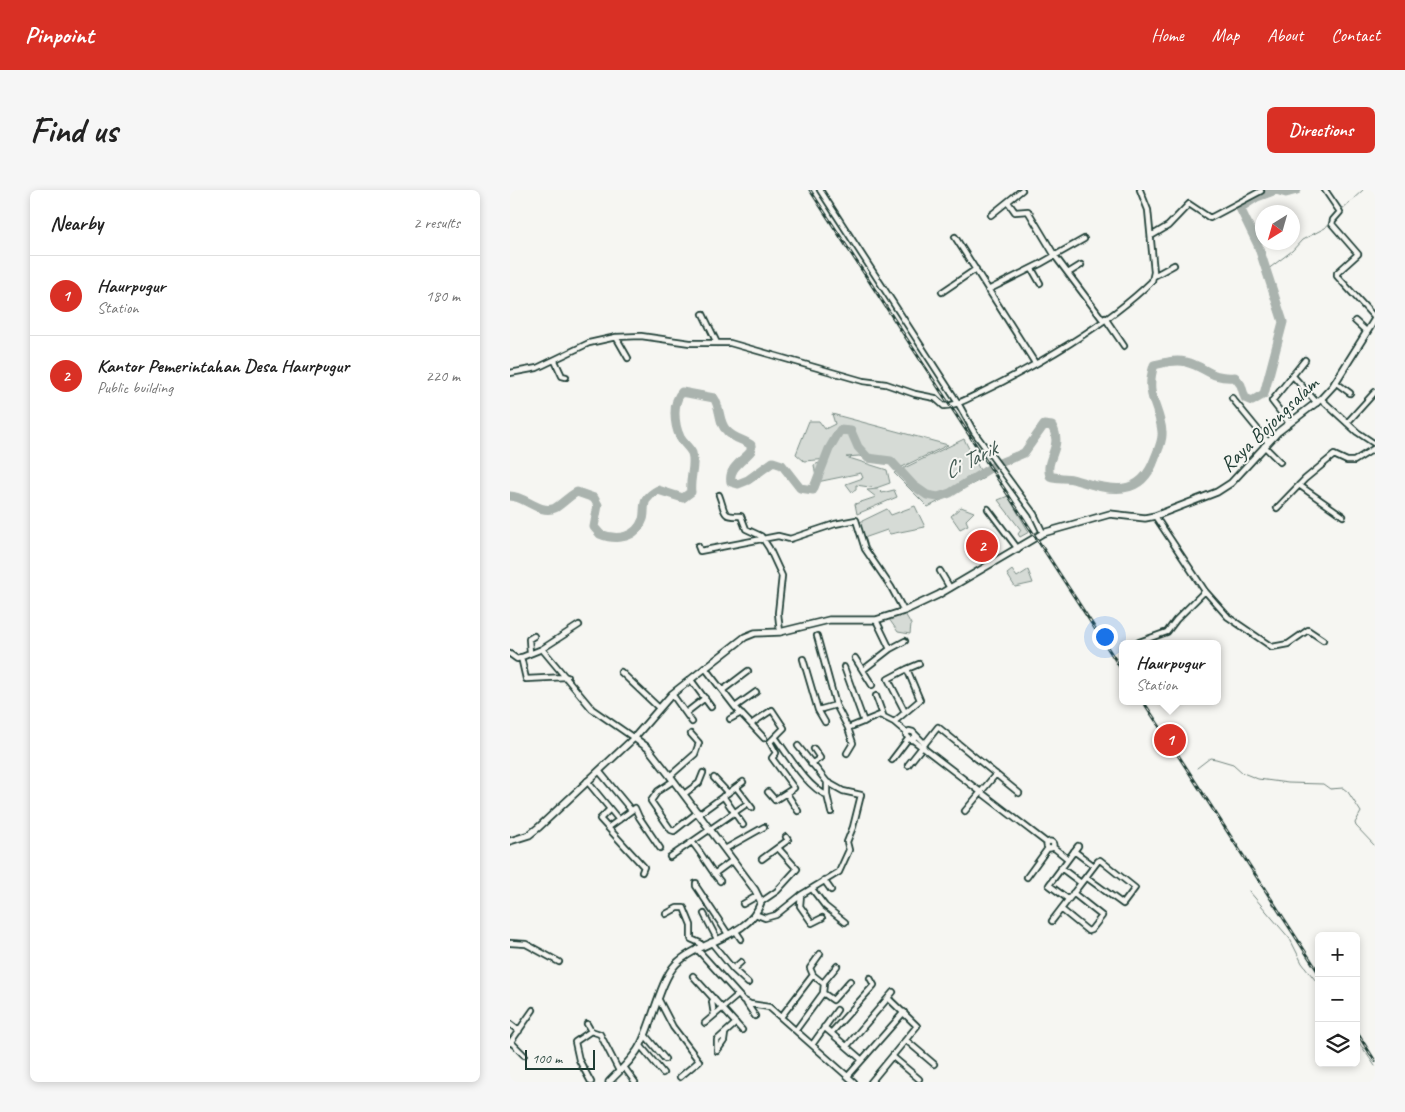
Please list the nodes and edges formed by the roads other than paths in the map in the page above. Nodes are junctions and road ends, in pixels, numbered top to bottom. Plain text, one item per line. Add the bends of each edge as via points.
1 (820, 190) edge
2 (1022, 190) edge
3 (1140, 190) edge
4 (1325, 190) edge
5 (1261, 191) dead end
6 (1008, 202) junction
7 (991, 214) dead end
8 (1151, 236) junction
9 (955, 237) dead end
10 (1084, 239) dead end
11 (1055, 256) junction
12 (1081, 265) dead end
13 (1174, 265) dead end
14 (1032, 268) junction
15 (976, 270) junction
16 (1068, 273) junction
17 (1154, 276) junction
18 (1040, 283) dead end
19 (988, 290) junction
20 (942, 292) dead end
21 (703, 314) dead end
22 (1104, 319) junction
23 (1375, 319) edge
24 (1355, 321) dead end
25 (1373, 327) edge
26 (1366, 331) junction
27 (616, 337) junction
28 (717, 343) junction
29 (1124, 346) dead end
30 (628, 358) dead end
31 (555, 360) junction
32 (1305, 360) dead end
33 (1035, 363) junction
34 (510, 373) edge
35 (1292, 375) junction
36 (566, 377) dead end
37 (1335, 382) junction
38 (1375, 392) edge
39 (1350, 393) dead end
40 (1232, 398) dead end
41 (1319, 401) junction
42 (958, 403) junction
43 (1289, 423) junction
44 (1347, 423) junction
45 (1266, 444) junction
46 (1375, 444) edge
47 (1375, 448) edge
48 (1280, 462) dead end
49 (1299, 485) junction
50 (719, 495) dead end
51 (1277, 508) dead end
52 (988, 509) dead end
53 (1155, 516) junction
54 (1343, 516) dead end
55 (1043, 533) junction
56 (764, 541) junction
57 (698, 546) dead end
58 (1018, 549) junction
59 (940, 571) dead end
60 (950, 588) junction
61 (1205, 591) junction
62 (904, 611) junction
63 (876, 620) junction
64 (814, 624) junction
65 (580, 626) dead end
66 (780, 632) junction
67 (534, 636) dead end
68 (1144, 640) edge
69 (1323, 640) dead end
70 (905, 641) dead end
71 (542, 649) junction
72 (890, 649) junction
73 (530, 653) junction
74 (510, 654) edge
75 (521, 657) junction
76 (854, 658) dead end
77 (803, 659) dead end
78 (919, 664) dead end
79 (844, 666) dead end
80 (705, 668) junction
81 (907, 669) junction
82 (863, 670) junction
83 (748, 671) dead end
84 (621, 672) dead end
85 (567, 678) junction
86 (691, 680) junction
87 (872, 684) dead end
88 (723, 690) junction
89 (756, 692) dead end
90 (672, 694) junction
91 (876, 696) dead end
92 (705, 698) junction
93 (836, 704) junction
94 (711, 707) dead end
95 (735, 707) junction
96 (659, 708) junction
97 (818, 710) junction
98 (687, 712) junction
99 (905, 712) junction
100 (741, 713) junction
101 (883, 715) junction
102 (730, 719) dead end
103 (692, 722) dead end
104 (826, 722) dead end
105 (864, 722) junction
106 (894, 722) junction
107 (751, 724) junction
108 (848, 728) junction
109 (907, 733) junction
110 (691, 734) dead end
111 (632, 737) junction
112 (775, 737) junction
113 (764, 738) dead end
114 (912, 738) junction
115 (780, 743) junction
116 (798, 746) dead end
117 (924, 746) junction
118 (773, 747) junction
119 (814, 749) dead end
120 (847, 754) dead end
121 (892, 760) dead end
122 (811, 764) junction
123 (908, 765) dead end
124 (599, 771) junction
125 (703, 773) dead end
126 (996, 774) junction
127 (714, 778) dead end
128 (672, 779) junction
129 (587, 781) junction
130 (743, 782) dead end
131 (826, 782) junction
132 (736, 787) junction
133 (768, 792) dead end
134 (981, 792) junction
135 (1019, 793) dead end
136 (684, 794) junction
137 (787, 794) junction
138 (726, 795) junction
139 (827, 795) junction
140 (748, 803) junction
141 (752, 808) dead end
142 (609, 810) junction
143 (631, 810) junction
144 (734, 811) junction
145 (798, 811) dead end
146 (966, 811) dead end
147 (831, 812) dead end
148 (698, 813) junction
149 (619, 820) junction
150 (743, 825) dead end
151 (609, 827) junction
152 (710, 828) junction
153 (764, 828) dead end
154 (786, 837) dead end
155 (510, 841) edge
156 (692, 842) junction
157 (1050, 846) junction
158 (1078, 846) dead end
159 (660, 848) dead end
160 (778, 848) junction
161 (725, 849) junction
162 (1074, 851) junction
163 (670, 857) dead end
164 (762, 859) dead end
165 (1068, 859) junction
166 (733, 860) junction
167 (1094, 866) junction
168 (1061, 868) junction
169 (642, 872) dead end
170 (714, 874) junction
171 (1086, 876) junction
172 (1027, 877) dead end
173 (824, 880) junction
174 (720, 881) dead end
175 (696, 883) dead end
176 (1081, 883) junction
177 (812, 888) junction
178 (831, 890) dead end
179 (1073, 893) junction
180 (801, 895) junction
181 (757, 896) junction
182 (1068, 900) junction
183 (761, 902) junction
184 (743, 904) dead end
185 (1061, 910) junction
186 (782, 912) junction
187 (666, 914) dead end
188 (704, 914) dead end
189 (755, 914) junction
190 (786, 916) dead end
191 (822, 918) dead end
192 (1052, 921) dead end
193 (845, 922) dead end
194 (736, 930) junction
195 (728, 934) junction
196 (717, 939) junction
197 (741, 939) dead end
198 (510, 942) edge
199 (711, 942) junction
200 (700, 948) junction
201 (820, 954) dead end
202 (559, 962) dead end
203 (741, 962) dead end
204 (837, 966) dead end
205 (733, 969) junction
206 (813, 975) junction
207 (693, 976) dead end
208 (870, 978) dead end
209 (850, 981) dead end
210 (748, 983) dead end
211 (823, 983) junction
212 (893, 992) dead end
213 (823, 993) junction
214 (738, 995) junction
215 (714, 998) junction
216 (889, 999) junction
217 (659, 1000) junction
218 (746, 1002) junction
219 (723, 1008) junction
220 (533, 1010) dead end
221 (837, 1010) dead end
222 (904, 1012) junction
223 (714, 1015) junction
224 (755, 1016) dead end
225 (780, 1017) junction
226 (705, 1023) dead end
227 (736, 1023) junction
228 (510, 1024) edge
229 (587, 1024) dead end
230 (824, 1027) junction
231 (742, 1030) dead end
232 (796, 1030) junction
233 (519, 1031) junction
234 (591, 1031) junction
235 (831, 1033) junction
236 (645, 1034) junction
237 (725, 1034) dead end
238 (907, 1041) junction
239 (510, 1042) edge
240 (640, 1045) junction
241 (812, 1045) junction
242 (847, 1046) junction
243 (524, 1054) dead end
244 (894, 1056) junction
245 (665, 1059) dead end
246 (862, 1060) junction
247 (934, 1064) dead end
248 (624, 1067) junction
249 (618, 1071) junction
250 (663, 1074) dead end
251 (848, 1076) junction
252 (680, 1077) dead end
253 (919, 1079) dead end
254 (591, 1082) edge
255 (609, 1082) edge
256 (634, 1082) edge
257 (854, 1082) edge
258 (871, 1082) edge

1 - 42 street
2 - 6 street
3 - 8 street via 1146,202
4 - 23 street via 1339,211 1332,224 1358,254 1337,276
5 - 8 street via 1210,218 1189,204 1168,226
6 - 7 street
6 - 11 street via 1015,212 1027,210
8 - 17 street
9 - 15 street
10 - 11 street
11 - 14 street
11 - 16 street
12 - 16 street
13 - 17 street
14 - 18 street
14 - 19 street
15 - 19 street
15 - 20 street
16 - 22 street
17 - 22 street via 1150,283
19 - 33 street
21 - 28 street
22 - 29 street
22 - 33 street
23 - 25 main road, Raya Bojongsalam
24 - 26 street
25 - 26 main road, Raya Bojongsalam
26 - 37 main road, Raya Bojongsalam
27 - 28 street via 642,336 676,342
27 - 30 street
27 - 31 street via 589,343
28 - 42 street via 735,343 863,381 886,384 935,398 944,406
31 - 34 street via 532,370
31 - 36 street via 562,376
32 - 35 street
33 - 42 street
35 - 41 street
35 - 43 street via 1271,402
37 - 39 street
37 - 41 main road, Raya Bojongsalam
38 - 44 street
40 - 45 street
41 - 43 main road, Raya Bojongsalam
41 - 44 street
42 - 55 street via 974,432 1034,514
43 - 45 main road, Raya Bojongsalam
44 - 46 street
45 - 48 street
45 - 53 main road, Raya Bojongsalam via 1226,488
47 - 49 street via 1354,461 1334,454
49 - 51 street
49 - 54 street
50 - 56 street via 728,517 741,516 746,529
52 - 58 street
53 - 55 main road via 1110,514
53 - 61 street
55 - 58 main road
56 - 57 street via 700,552
56 - 62 street via 778,536 790,540 856,520 866,549
56 - 66 street via 782,580 778,613
58 - 60 main road
59 - 60 street
60 - 62 main road
61 - 68 street via 1167,632
61 - 69 street via 1233,622 1272,647 1288,644 1308,630
62 - 63 main road
63 - 64 main road via 828,620
63 - 72 street
64 - 66 main road
64 - 93 street
65 - 71 street
66 - 80 main road via 755,633 745,637
67 - 73 street via 529,639
70 - 72 street
71 - 73 street
71 - 85 street
72 - 82 street
73 - 75 street
74 - 75 street via 515,658
75 - 85 street via 526,679
76 - 82 street
77 - 97 street
78 - 81 street
79 - 105 street
80 - 86 main road
80 - 88 street
81 - 99 street via 920,699
81 - 99 street via 888,679
82 - 87 street
83 - 88 street
84 - 96 street
85 - 111 street via 598,714
86 - 90 main road
86 - 92 street
88 - 95 street
89 - 95 street
90 - 96 main road
90 - 98 street
91 - 101 street
92 - 94 street
92 - 98 street
93 - 97 street
93 - 108 street
95 - 100 street
96 - 111 main road
97 - 104 street
98 - 103 street
99 - 106 street
100 - 102 street
100 - 107 street
101 - 105 street
101 - 106 street
105 - 108 street
106 - 109 street
107 - 112 street via 772,710 784,729
107 - 113 street
108 - 120 street via 854,741
109 - 114 street
109 - 114 street via 912,731
110 - 128 street via 699,743 695,754
111 - 124 main road
111 - 128 main road via 648,748
112 - 115 street
112 - 118 street via 770,742
114 - 117 street
114 - 121 street
115 - 118 street
115 - 139 street via 816,789
116 - 122 street
117 - 123 street
117 - 126 street via 940,728
117 - 134 street
118 - 137 street via 776,753 772,758 794,786
119 - 122 street via 820,758
122 - 131 street
124 - 129 main road
124 - 143 street
125 - 136 street via 699,782
126 - 134 street
126 - 135 street
127 - 138 street
128 - 136 main road
128 - 148 street via 651,801 671,830
129 - 142 street
129 - 155 main road via 540,827 529,835
130 - 132 street
131 - 139 street
131 - 173 street via 843,791 859,793 853,827 846,842 848,853 841,870
132 - 138 street
132 - 140 street
133 - 137 street via 775,800
134 - 146 street
134 - 157 street
136 - 148 main road
137 - 145 street
138 - 144 street
138 - 148 street
139 - 147 street
140 - 141 street
140 - 144 street
142 - 149 street
142 - 151 street via 600,818
143 - 149 street
143 - 159 street via 635,808
144 - 150 street
144 - 152 street
148 - 152 main road
149 - 151 street
151 - 169 street via 644,867
152 - 156 street
152 - 161 main road
153 - 161 street
154 - 160 street via 788,840
156 - 163 street
156 - 170 street
157 - 165 street
157 - 172 street
158 - 162 street
160 - 164 street
160 - 183 street via 797,869 777,891
161 - 166 main road
162 - 165 street
162 - 167 street
165 - 168 street
166 - 170 street
166 - 181 main road
167 - 171 street
167 - 171 street via 1102,861 1135,888 1123,904
168 - 176 street
168 - 182 street via 1049,884
170 - 174 street
171 - 176 street
173 - 177 street
173 - 178 street
175 - 195 street
176 - 179 street
177 - 180 street
177 - 193 street via 825,906
179 - 182 street
179 - 185 street via 1102,916 1088,931
180 - 186 street
180 - 191 street via 800,906 812,923
181 - 183 main road
181 - 184 street
182 - 185 street
183 - 189 main road
185 - 192 street
186 - 189 street via 769,918
186 - 190 street
187 - 200 street via 684,908 691,925 691,939 700,943
188 - 196 street
189 - 194 main road
194 - 195 main road
194 - 197 street
195 - 196 main road
196 - 199 main road
198 - 202 street via 526,944
199 - 200 main road
199 - 205 street
200 - 214 street
200 - 217 main road via 673,967
201 - 206 street via 810,968
203 - 205 street
204 - 211 street
205 - 210 street
206 - 211 street
206 - 225 street
207 - 215 street
208 - 235 street via 874,985
209 - 213 street via 833,1000
211 - 213 street
212 - 216 street
213 - 232 street
214 - 218 street
214 - 219 street
215 - 219 street
215 - 223 street
216 - 222 street
216 - 242 street
217 - 236 main road
217 - 252 street via 673,1027 699,1061
218 - 224 street
218 - 225 street via 768,1006
219 - 223 street
219 - 227 street
220 - 233 street
221 - 230 street
222 - 238 street via 918,1026
222 - 246 street
223 - 226 street
225 - 232 street
227 - 231 street
227 - 237 street
228 - 233 street
229 - 234 street
230 - 235 street
230 - 241 street
232 - 241 street
233 - 239 street
234 - 249 street via 600,1034
234 - 254 street via 575,1042 579,1060
235 - 242 street
236 - 240 main road
236 - 245 street
238 - 244 street
238 - 247 street
239 - 243 street
240 - 248 main road
240 - 250 street
241 - 251 street
242 - 246 street
244 - 253 street
244 - 258 street
246 - 251 street
248 - 249 main road
248 - 256 street
249 - 255 main road
251 - 257 street

